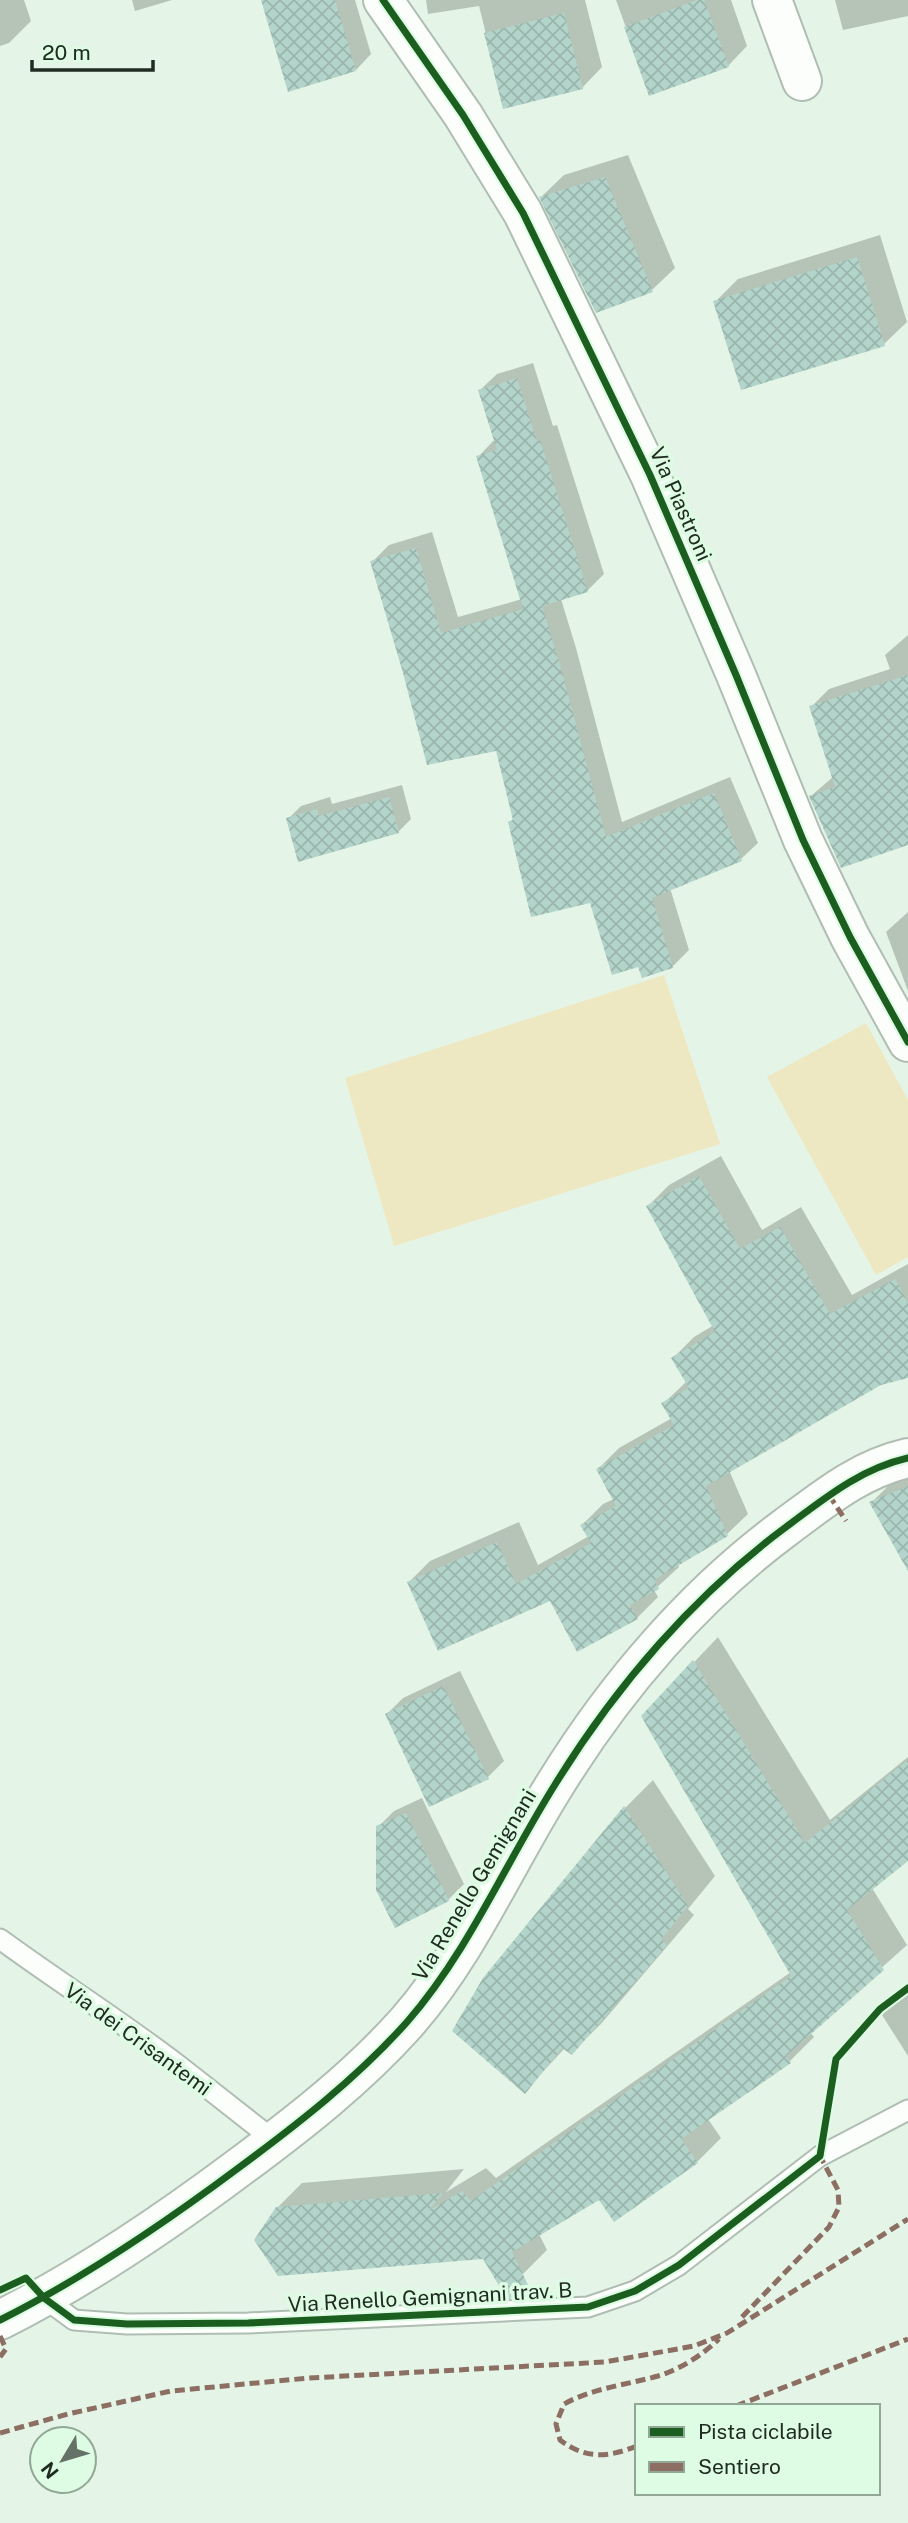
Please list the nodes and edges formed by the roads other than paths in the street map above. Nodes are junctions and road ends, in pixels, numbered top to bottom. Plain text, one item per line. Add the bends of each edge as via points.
1 (383, 0) edge
2 (772, 0) edge
3 (802, 81) dead end
4 (908, 1042) edge
5 (908, 1458) edge
6 (0, 1939) edge
7 (908, 2110) edge
8 (275, 2140) junction
9 (44, 2298) junction
10 (0, 2320) edge

1 - 4 street, Via Piastroni via 463,115 523,213 650,475 803,840
2 - 3 street
5 - 8 street, Via Renello Gemignani via 856,1477 838,1508 770,1539 724,1577 601,1714 555,1783 458,1953 407,2022 333,2096
6 - 8 lane, Via dei Crisantemi via 184,2069
7 - 9 lane, Via Renello Gemignani trav. B via 820,2156 679,2265 635,2291 587,2307 127,2324 74,2320
8 - 9 street, Via Renello Gemignani via 120,2252
9 - 10 street, Via Renello Gemignani

